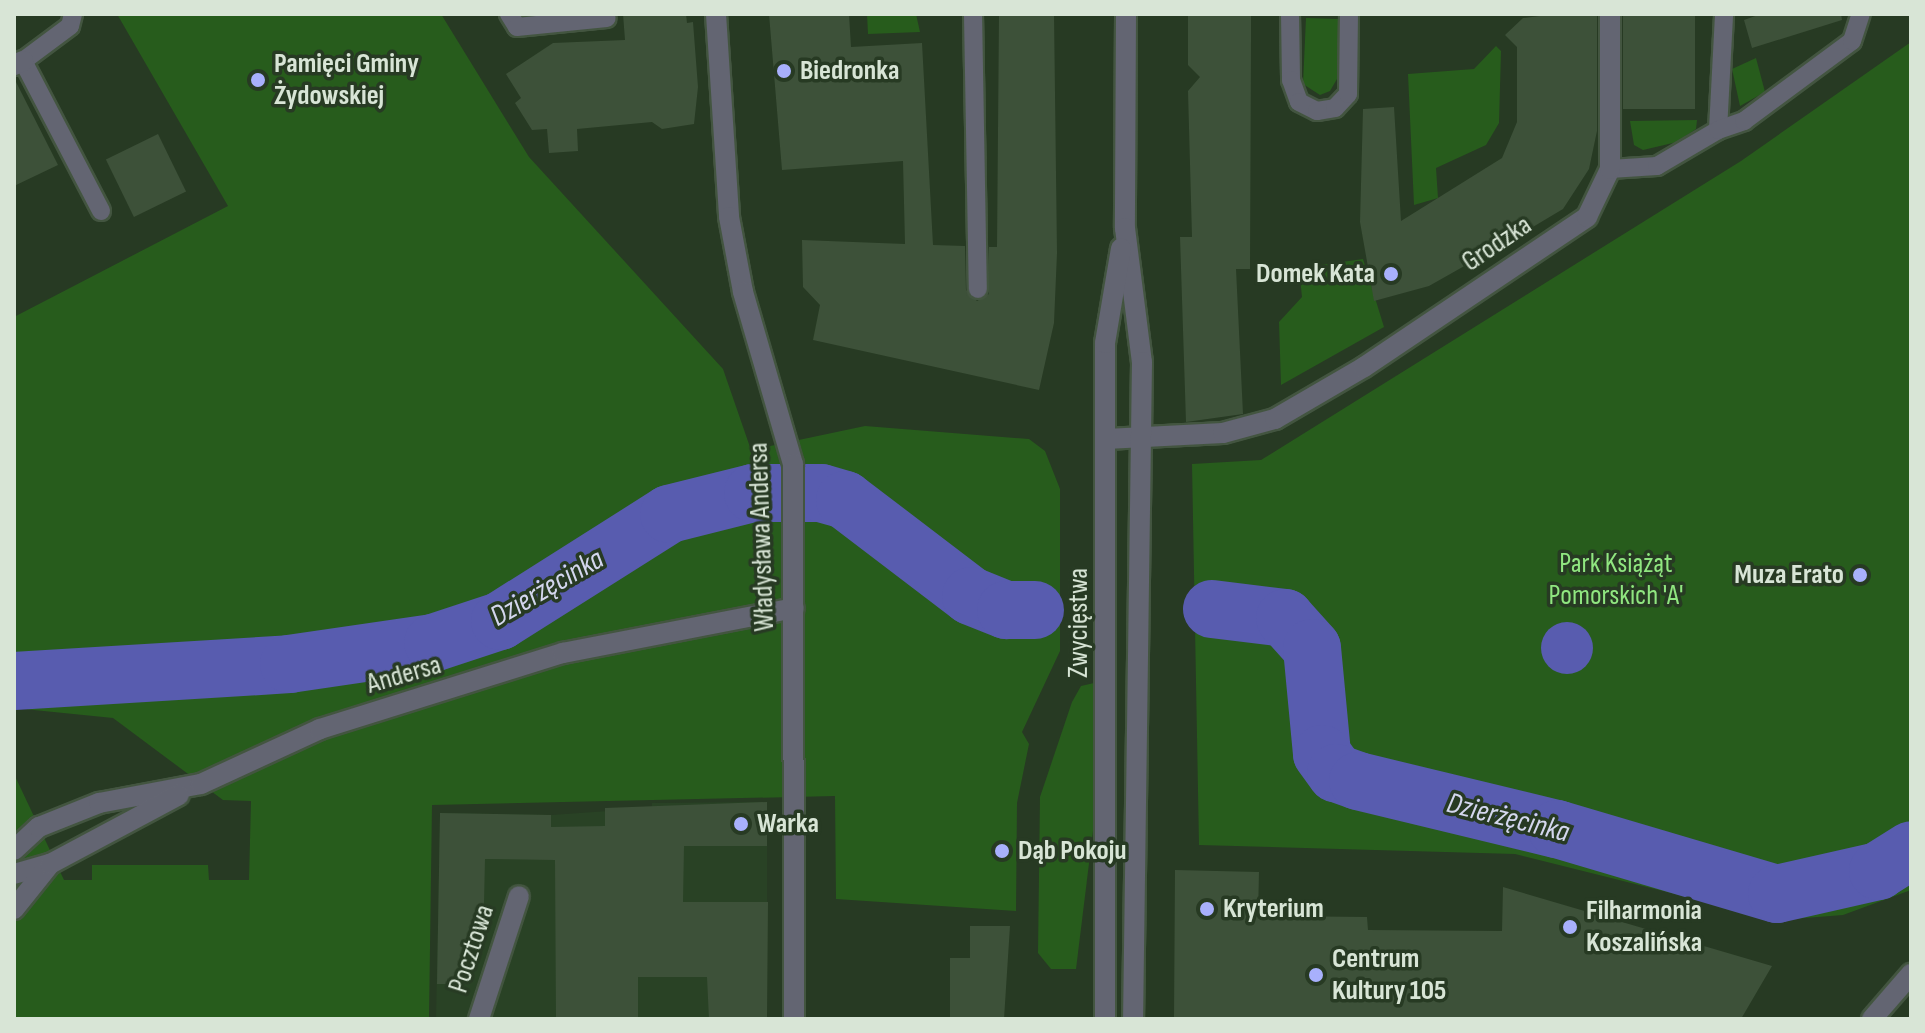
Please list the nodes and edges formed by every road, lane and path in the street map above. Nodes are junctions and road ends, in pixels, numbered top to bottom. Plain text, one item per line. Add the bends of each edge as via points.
1 (73, 14) edge
2 (509, 14) edge
3 (716, 14) edge
4 (973, 14) edge
5 (1126, 14) edge
6 (1290, 14) edge
7 (1349, 14) edge
8 (1610, 14) edge
9 (1724, 14) edge
10 (1861, 14) edge
11 (607, 18) dead end
12 (19, 63) edge
13 (1718, 130) junction
14 (1610, 169) junction
15 (101, 211) dead end
16 (1125, 228) junction
17 (978, 289) dead end
18 (1143, 438) junction
19 (1106, 439) junction
20 (794, 608) junction
21 (201, 784) junction
22 (14, 850) edge
23 (50, 864) junction
24 (14, 874) edge
25 (519, 896) dead end
26 (14, 909) edge
27 (1911, 974) edge
28 (479, 1019) edge
29 (794, 1019) edge
30 (1105, 1019) edge
31 (1133, 1019) edge
32 (1872, 1019) edge

1 - 12 lane via 70,26
2 - 11 lane via 517,27
3 - 20 street, Władysława Andersa via 729,217 746,304 793,464
4 - 17 lane
5 - 16 street, Zwycięstwa
6 - 7 lane via 1291,80 1299,102 1317,111 1335,108 1348,94
8 - 14 street
9 - 13 lane
10 - 13 lane via 1852,41 1744,121
12 - 15 lane
13 - 14 lane via 1657,166
14 - 18 street, Grodzka via 1587,217 1306,402 1275,419 1223,433
16 - 18 street, Zwycięstwa via 1142,362
16 - 19 street, Zwycięstwa via 1105,343
18 - 19 street, Grodzka
18 - 31 street, Zwycięstwa
19 - 30 street, Zwycięstwa
20 - 21 street, Andersa via 563,653 320,729
20 - 29 street, Władysława Andersa
21 - 22 street, Andersa via 99,803 39,827
21 - 23 street
23 - 24 street
23 - 26 street
25 - 28 street, Pocztowa
27 - 32 street

